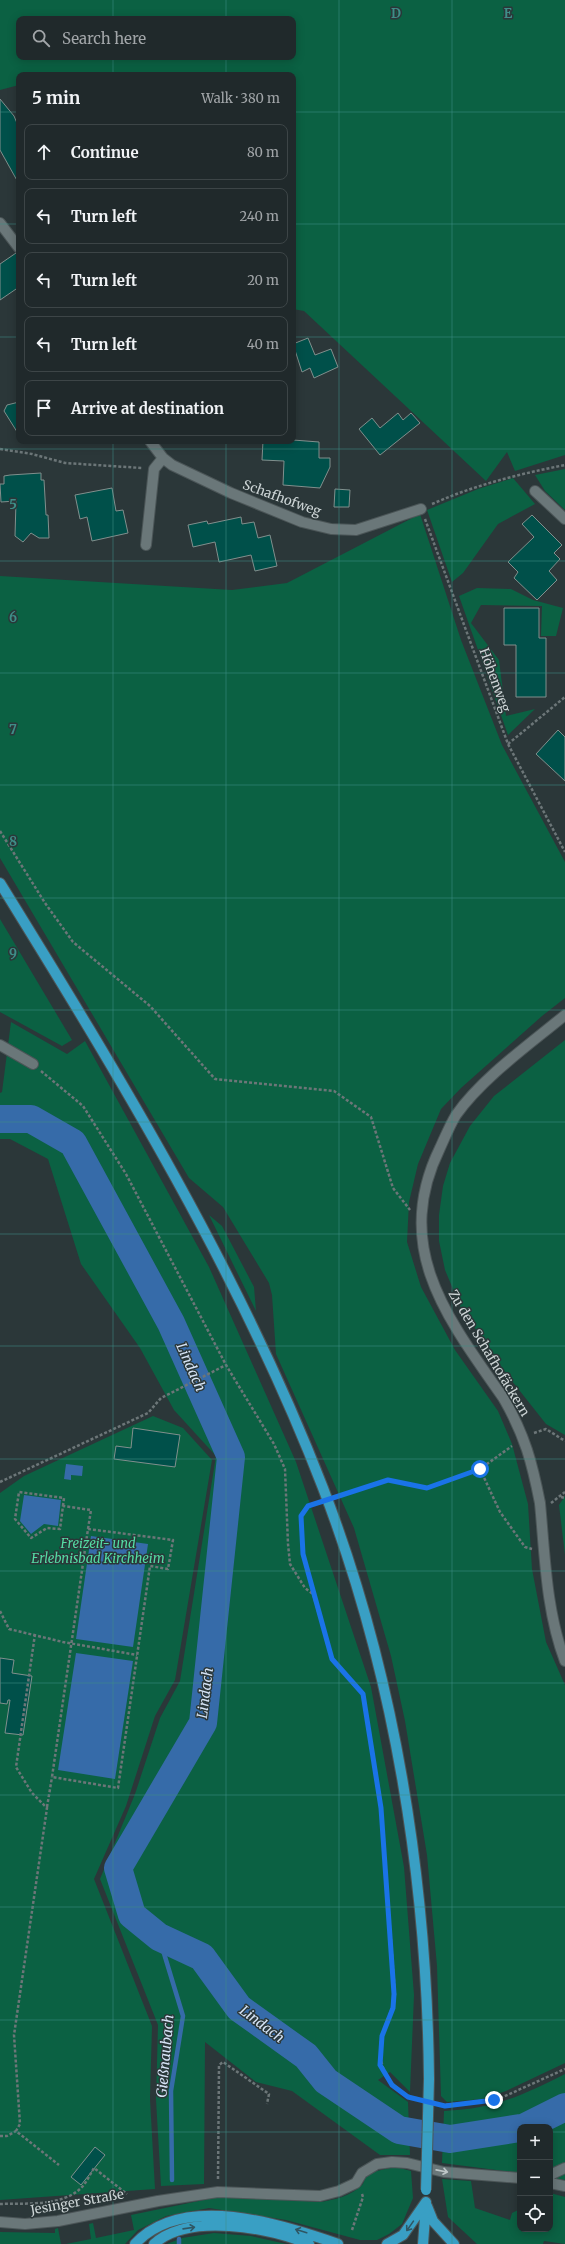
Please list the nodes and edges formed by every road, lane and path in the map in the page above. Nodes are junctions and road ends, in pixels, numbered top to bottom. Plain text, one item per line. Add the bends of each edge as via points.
1 (0, 223) edge
2 (16, 244) edge
3 (152, 444) edge
4 (0, 450) edge
5 (163, 458) junction
6 (565, 465) edge
7 (154, 469) junction
8 (535, 491) dead end
9 (421, 509) junction
10 (565, 519) edge
11 (146, 545) dead end
12 (565, 698) edge
13 (508, 744) junction
14 (0, 831) edge
15 (565, 852) edge
16 (0, 882) edge
17 (565, 1015) edge
18 (0, 1045) edge
19 (33, 1064) joint
20 (422, 1226) junction
21 (226, 1364) junction
22 (528, 1437) dead end
23 (565, 1441) edge
24 (515, 1444) dead end
25 (480, 1469) junction
26 (0, 1482) edge
27 (561, 1497) dead end
28 (565, 1498) edge
29 (63, 1506) junction
30 (88, 1529) junction
31 (545, 1552) junction
32 (313, 1594) junction
33 (0, 1611) edge
34 (35, 1634) junction
35 (72, 1644) junction
36 (137, 1655) junction
37 (565, 1661) edge
38 (52, 1777) junction
39 (47, 1808) junction
40 (565, 2069) edge
41 (420, 2100) dead end
42 (268, 2104) dead end
43 (439, 2105) dead end
44 (16, 2131) junction
45 (0, 2136) edge
46 (58, 2165) dead end
47 (565, 2168) edge
48 (553, 2174) edge
49 (517, 2178) edge
50 (356, 2183) junction
51 (553, 2184) edge
52 (565, 2186) edge
53 (218, 2192) junction
54 (426, 2202) junction
55 (0, 2204) edge
56 (141, 2204) junction
57 (0, 2222) edge
58 (352, 2230) dead end
59 (134, 2244) edge
60 (154, 2244) edge
61 (309, 2244) edge
62 (338, 2244) edge
63 (388, 2244) edge
64 (423, 2244) edge
65 (454, 2244) edge

1 - 2 street
3 - 5 street, Schafhofweg
4 - 7 path via 32,454 65,463
5 - 7 street
5 - 9 street, Schafhofweg via 172,465 232,493 302,522 331,529 356,530
6 - 9 path via 476,486
7 - 11 street
8 - 10 street
9 - 13 path, Höhenweg
12 - 13 path
13 - 15 path, Höhenweg
14 - 20 path via 73,942 150,1006 215,1079 334,1092 371,1117 393,1188
16 - 54 main road, bridge via 184,1192 261,1344 324,1490 358,1590 374,1650 399,1769 412,1848 428,2026
17 - 20 street, Zu den Schafhofäckern via 483,1085 456,1116 427,1178
18 - 19 street
19 - 21 path via 83,1106 126,1174
20 - 31 street, Zu den Schafhofäckern, bridge via 430,1274 443,1308 504,1399 530,1456 540,1503
21 - 26 path via 161,1398 148,1413
21 - 32 path via 274,1444 285,1469 290,1564 305,1588
22 - 23 path via 546,1429
24 - 25 path
25 - 31 path via 500,1512 525,1547
25 - 32 path, bridge via 427,1488 388,1480 308,1506 301,1516 303,1554
27 - 28 path
29 - 29 path via 60,1529 46,1528 31,1538 14,1519 19,1492 64,1498
29 - 30 path via 91,1510
30 - 35 path
30 - 36 path via 173,1540 168,1569 150,1566
31 - 37 street, Zu den Schafhofäckern via 554,1624
32 - 41 path via 332,1659 363,1694 381,1808 394,1994 393,2008 382,2036 380,2065 392,2085 408,2097
33 - 34 path via 9,1630
34 - 35 path
34 - 39 path via 16,1766 32,1793
35 - 36 path
35 - 38 path
36 - 38 path via 118,1788
38 - 39 path
39 - 44 path via 14,2035 20,2124
40 - 43 path via 494,2100
42 - 53 path via 269,2094 223,2062 220,2065
44 - 45 path via 7,2136
44 - 46 path
47 - 48 street
50 -> 49 street via 362,2173 377,2164 392,2162 444,2172
50 - 53 street, Jesinger Straße via 320,2196
50 - 58 path via 363,2197
51 - 52 street
53 - 56 street, Jesinger Straße
54 -> 63 main road via 403,2235
54 - 64 main road
54 - 65 main road via 433,2221
55 - 56 path via 65,2198 82,2188 94,2168
56 - 57 street, Jesinger Straße via 58,2221 25,2224
62 -> 59 main road via 270,2223 217,2216 186,2218 172,2222 145,2235
60 -> 61 main road via 174,2231 214,2226 270,2232

